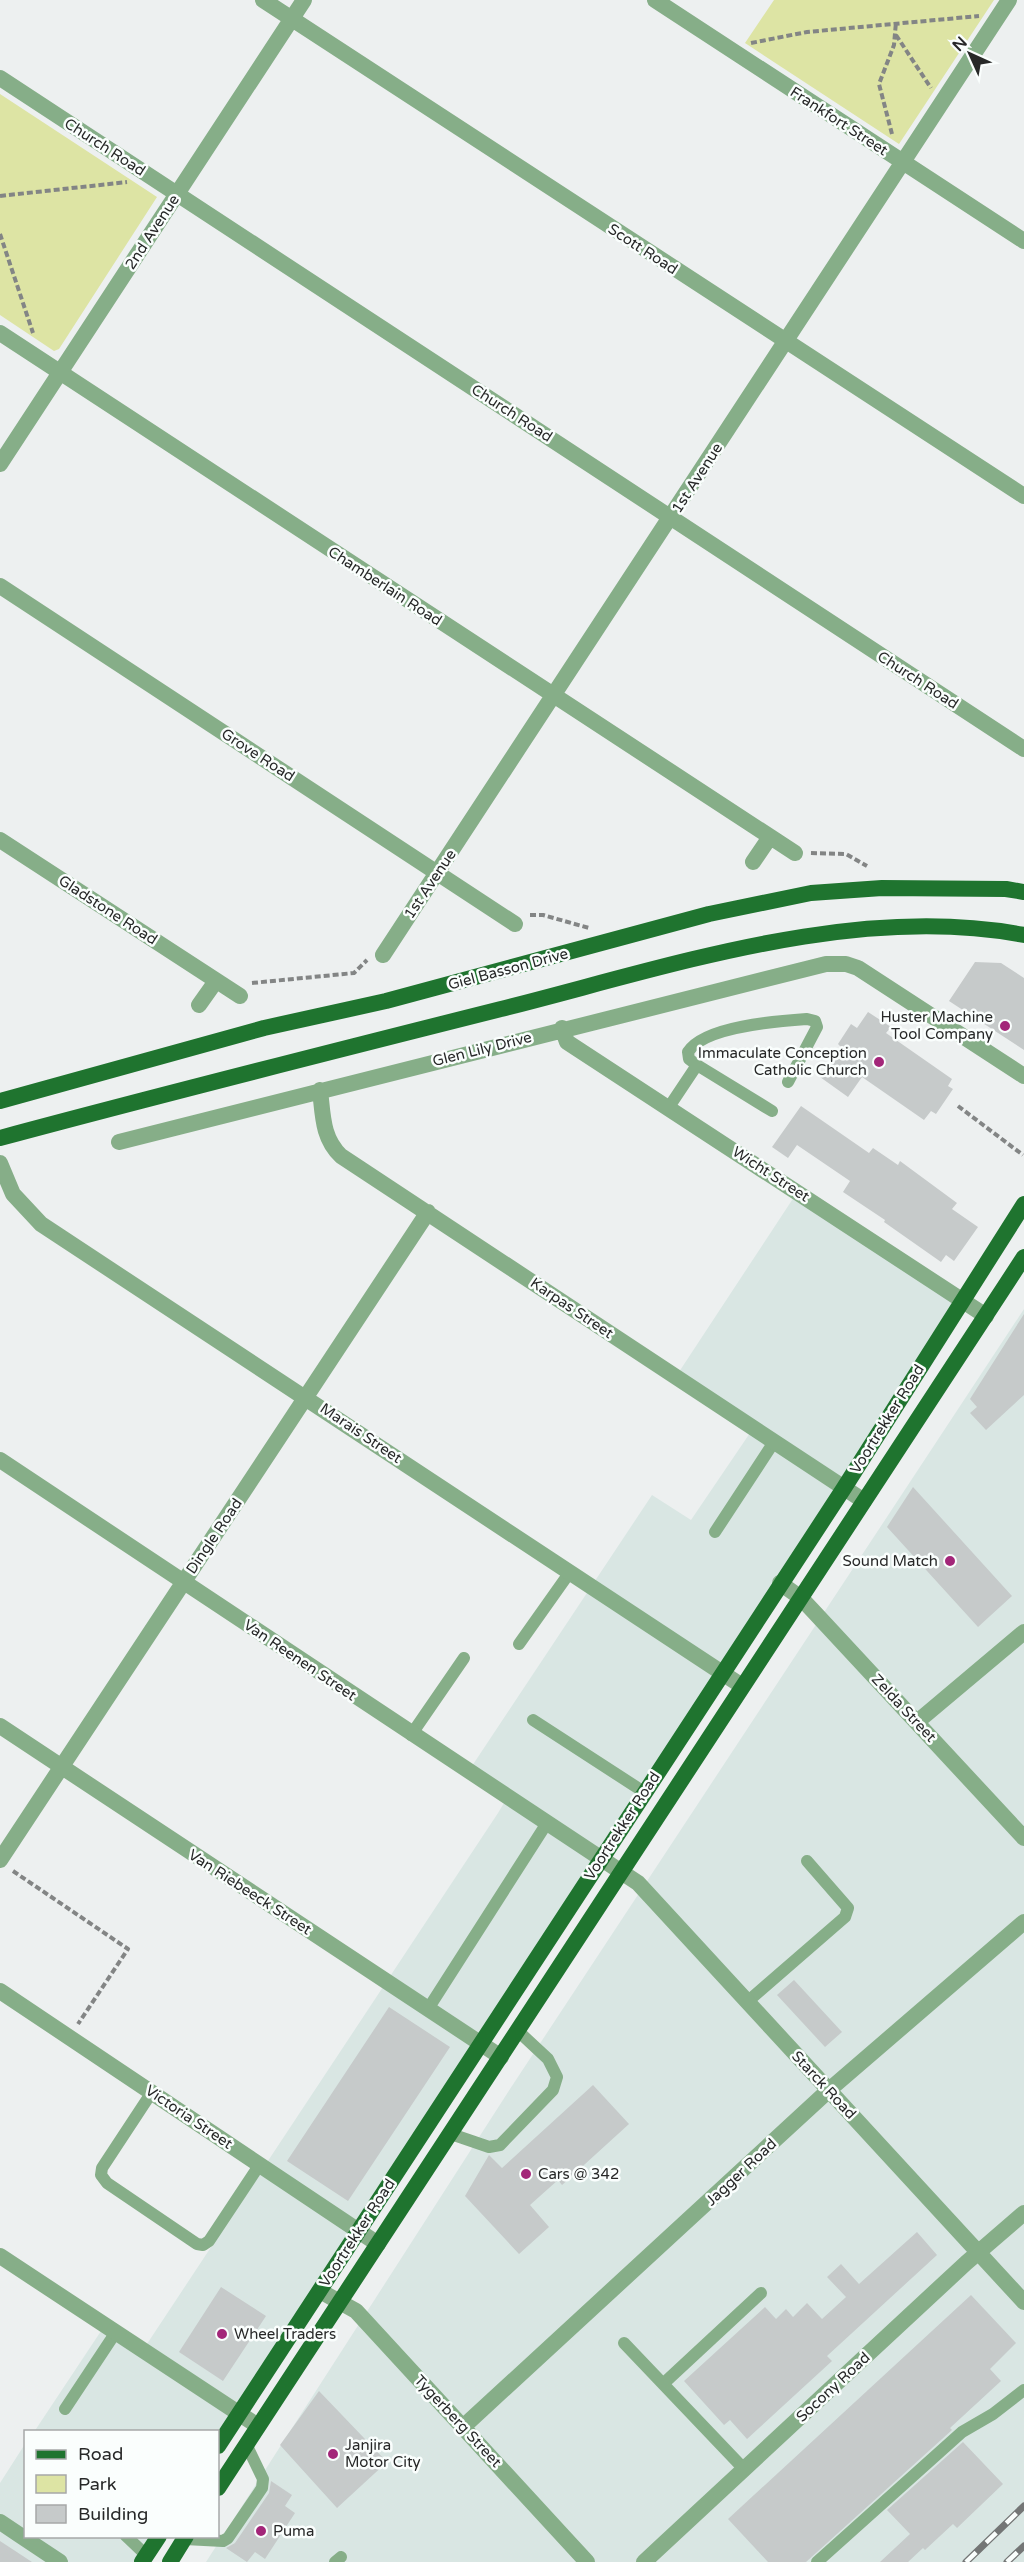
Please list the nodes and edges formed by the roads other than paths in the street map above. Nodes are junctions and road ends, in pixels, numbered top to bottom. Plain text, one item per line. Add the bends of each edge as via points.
1 (263, 0) edge
2 (304, 0) edge
3 (655, 0) edge
4 (1009, 0) edge
5 (291, 18) junction
6 (0, 78) edge
7 (903, 163) junction
8 (176, 194) junction
9 (1024, 241) edge
10 (0, 333) edge
11 (786, 342) junction
12 (60, 373) junction
13 (0, 464) edge
14 (1024, 496) edge
15 (671, 518) junction
16 (0, 586) edge
17 (555, 697) junction
18 (1024, 749) edge
19 (770, 837) junction
20 (0, 840) edge
21 (800, 851) road end
22 (753, 862) dead end
23 (438, 873) junction
24 (1024, 892) edge
25 (518, 920) road end
26 (1024, 935) edge
27 (377, 955) road end
28 (216, 981) junction
29 (244, 989) road end
30 (199, 1005) dead end
31 (562, 1028) junction
32 (697, 1065) junction
33 (1024, 1076) edge
34 (788, 1082) dead end
35 (320, 1090) junction
36 (0, 1101) edge
37 (669, 1107) junction
38 (771, 1111) dead end
39 (0, 1138) edge
40 (119, 1142) dead end
41 (0, 1163) edge
42 (1024, 1204) edge
43 (428, 1212) junction
44 (1024, 1257) edge
45 (962, 1300) junction
46 (986, 1316) junction
47 (306, 1397) junction
48 (774, 1442) junction
49 (0, 1460) edge
50 (843, 1488) junction
51 (864, 1500) junction
52 (715, 1532) dead end
53 (570, 1572) junction
54 (183, 1582) junction
55 (780, 1583) junction
56 (801, 1598) junction
57 (1024, 1632) edge
58 (519, 1644) dead end
59 (464, 1658) dead end
60 (722, 1673) junction
61 (742, 1686) junction
62 (533, 1719) dead end
63 (916, 1722) junction
64 (0, 1726) edge
65 (411, 1735) junction
66 (62, 1767) junction
67 (644, 1792) junction
68 (547, 1823) junction
69 (1024, 1838) edge
70 (600, 1858) junction
71 (807, 1861) dead end
72 (5, 1864) edge
73 (620, 1872) junction
74 (1024, 1922) edge
75 (0, 1991) edge
76 (747, 2002) junction
77 (429, 2009) junction
78 (518, 2031) junction
79 (479, 2043) junction
80 (501, 2057) junction
81 (829, 2090) junction
82 (152, 2092) junction
83 (451, 2134) junction
84 (260, 2164) junction
85 (1024, 2213) edge
86 (359, 2230) junction
87 (378, 2244) junction
88 (979, 2253) junction
89 (0, 2256) edge
90 (320, 2290) junction
91 (761, 2293) dead end
92 (340, 2302) junction
93 (1024, 2302) edge
94 (116, 2332) junction
95 (624, 2343) dead end
96 (663, 2384) junction
97 (1024, 2390) edge
98 (65, 2409) dead end
99 (239, 2413) junction
100 (258, 2426) junction
101 (463, 2427) junction
102 (219, 2444) edge
103 (246, 2444) junction
104 (744, 2469) junction
105 (219, 2486) edge
106 (0, 2522) edge
107 (128, 2538) edge
108 (158, 2538) edge
109 (186, 2538) edge
110 (148, 2560) edge
111 (60, 2562) edge
112 (170, 2562) edge
113 (587, 2562) edge
114 (644, 2562) edge
115 (817, 2562) edge

1 - 5 street, Scott Road
2 - 5 street, 2nd Avenue
3 - 7 street, Frankfort Street
4 - 7 street, 1st Avenue
5 - 8 street, 2nd Avenue
5 - 11 street, Scott Road
6 - 8 street, Church Road
7 - 9 street, Frankfort Street
7 - 11 street, 1st Avenue
8 - 12 street, 2nd Avenue
8 - 15 street, Church Road
10 - 12 street, Chamberlain Road
11 - 14 street, Scott Road
11 - 15 street, 1st Avenue
12 - 13 street, 2nd Avenue
12 - 17 street, Chamberlain Road
15 - 17 street, 1st Avenue
15 - 18 street, Church Road
16 - 23 street, Grove Road
17 - 19 street, Chamberlain Road
17 - 23 street, 1st Avenue
19 - 21 street, Chamberlain Road
19 - 22 street
20 - 28 street, Gladstone Road
23 - 25 street, Grove Road
23 - 27 street, 1st Avenue
24 - 36 main road, Giel Basson Drive via 984,889 811,893 709,914
26 - 39 main road via 954,926 896,926 732,951 255,1069
28 - 29 street, Gladstone Road
28 - 30 street
31 - 33 street, Glen Lily Drive via 826,964 846,964 858,968
31 - 35 street, Glen Lily Drive
31 - 37 street, Wicht Street via 567,1042
32 - 34 lane via 689,1059 688,1052 699,1040 760,1024 807,1018 817,1027
32 - 37 lane
32 - 38 lane
35 - 40 street, Glen Lily Drive
35 - 43 street, Karpas Street via 330,1145
37 - 45 street, Wicht Street
41 - 47 street, Marais Street via 13,1194 41,1224
42 - 45 main road, Voortrekker Road
43 - 47 street, Dingle Road
43 - 48 street, Karpas Street
44 - 46 main road, Voortrekker Road
45 - 46 street, Wicht Street
45 - 50 main road, Voortrekker Road
46 - 51 main road, Voortrekker Road
47 - 53 street, Marais Street
47 - 54 street, Dingle Road
48 - 50 street, Karpas Street
48 - 52 lane
49 - 54 street, Van Reenen Street
50 - 51 street, Karpas Street
50 - 55 main road, Voortrekker Road
51 - 56 main road, Voortrekker Road
53 - 58 lane
53 - 60 street, Marais Street
54 - 65 street, Van Reenen Street
54 - 66 street, Dingle Road
55 - 56 street, Zelda Street
55 - 60 main road, Voortrekker Road
56 - 61 main road, Voortrekker Road
56 - 63 street, Zelda Street
57 - 63 street
59 - 65 lane
60 - 61 street, Marais Street
60 - 67 main road, Voortrekker Road
61 - 73 main road, Voortrekker Road
62 - 67 lane
63 - 69 street, Zelda Street
64 - 66 street, Van Riebeeck Street
65 - 68 street, Van Reenen Street
66 - 72 street, Dingle Road
66 - 77 street, Van Riebeeck Street
67 - 70 main road, Voortrekker Road
68 - 70 street, Van Reenen Street
68 - 77 lane
70 - 73 street, Van Reenen Street
70 - 79 main road, Voortrekker Road
71 - 76 lane via 842,1898 848,1908 845,1917
73 - 76 street, Starck Road via 638,1883
73 - 78 main road, Voortrekker Road
74 - 81 street, Jagger Road
75 - 82 street, Victoria Street
76 - 81 street, Starck Road
77 - 79 street, Van Riebeeck Street
78 - 80 main road, Voortrekker Road
78 - 83 lane via 553,2066 557,2077 553,2090 500,2145 489,2147
79 - 80 street, Van Riebeeck Street
79 - 86 main road, Voortrekker Road
80 - 83 main road, Voortrekker Road
81 - 88 street, Starck Road
81 - 101 street, Jagger Road
82 - 84 street, Victoria Street
82 - 84 lane via 101,2175 196,2244 203,2246 209,2241
83 - 87 main road, Voortrekker Road
84 - 86 street, Victoria Street
85 - 88 street, Socony Road
86 - 87 street, Victoria Street
86 - 90 main road, Voortrekker Road
87 - 92 main road, Voortrekker Road
88 - 93 street, Starck Road
88 - 104 street, Socony Road
89 - 94 street
90 - 92 street, Tygerberg Street
90 - 99 main road, Voortrekker Road
91 - 96 lane
92 - 100 main road, Voortrekker Road
92 - 101 street, Tygerberg Street via 356,2311
94 - 98 lane
94 - 99 street
95 - 96 lane
96 - 104 lane
97 - 115 lane via 962,2432
99 - 100 street
99 - 102 main road, Voortrekker Road
100 - 103 main road, Voortrekker Road
101 - 113 street, Tygerberg Street
103 - 105 main road, Voortrekker Road
103 - 109 lane via 263,2479 262,2488 228,2538
104 - 114 street, Socony Road
106 - 111 street
107 - 110 lane
108 - 110 main road
109 - 112 main road

